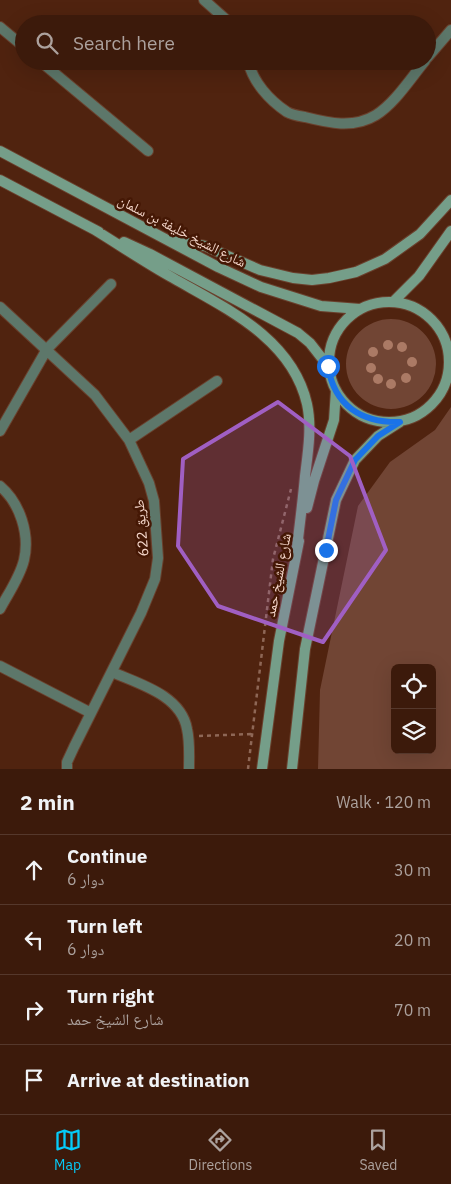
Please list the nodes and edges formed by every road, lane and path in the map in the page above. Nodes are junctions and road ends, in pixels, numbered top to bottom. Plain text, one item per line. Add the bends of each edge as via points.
1 (204, 0) edge
2 (221, 15) edge
3 (0, 28) edge
4 (451, 30) edge
5 (15, 40) edge
6 (436, 48) edge
7 (51, 70) edge
8 (250, 70) edge
9 (418, 70) edge
10 (0, 150) edge
11 (148, 151) dead end
12 (0, 180) edge
13 (451, 200) edge
14 (95, 230) junction
15 (451, 231) edge
16 (162, 238) junction
17 (111, 284) dead end
18 (393, 302) junction
19 (0, 307) edge
20 (360, 309) junction
21 (451, 338) edge
22 (47, 350) junction
23 (448, 351) junction
24 (328, 366) junction
25 (217, 381) dead end
26 (336, 390) junction
27 (400, 422) junction
28 (0, 431) edge
29 (129, 440) junction
30 (293, 481) dead end
31 (0, 486) edge
32 (297, 547) junction
33 (0, 609) edge
34 (0, 666) edge
35 (112, 672) junction
36 (91, 713) junction
37 (253, 734) junction
38 (188, 736) junction
39 (67, 769) edge
40 (189, 769) edge
41 (248, 769) edge
42 (262, 769) edge
43 (292, 769) edge

1 - 2 street
3 - 5 street
4 - 6 street
7 - 11 street
8 - 9 street via 268,98 289,113 330,124 358,123 376,115
10 - 16 main road, شارع الشيخ خليفة بن سلمان
12 - 14 main road
13 - 16 main road via 420,234 385,259 356,272 329,278 293,278 260,270 205,246
14 - 24 main road via 150,254 298,333
14 - 32 main road via 251,324 268,338 294,370 307,404 309,424
15 - 18 main road via 419,276
16 - 20 main road, شارع الشيخ خليفة بن سلمان via 261,287 321,306
17 - 22 street
18 - 20 main road via 370,304
18 - 23 main road via 408,305 434,322
19 - 22 street, طريق 622
20 - 24 main road via 346,319 336,333
21 - 23 main road
22 - 28 street
22 - 29 street, طريق 622 via 95,395
23 - 27 main road via 449,370 444,388 433,404
24 - 26 main road
25 - 29 street
26 - 27 main road via 356,413 370,419
26 - 32 main road, شارع الشيخ حمد via 334,420
27 - 43 main road via 378,436 355,460 336,500 305,648
29 - 35 street, طريق 622 via 149,482 154,501 158,558 149,596
30 - 37 path via 273,559
31 - 33 street via 20,514 25,548 21,570
32 - 42 main road, شارع الشيخ حمد via 279,641
34 - 36 street
35 - 36 street, طريق 622
35 - 38 street via 158,692 168,700 184,719
36 - 39 street, طريق 622 via 67,762
37 - 38 path
37 - 41 path
38 - 40 street

